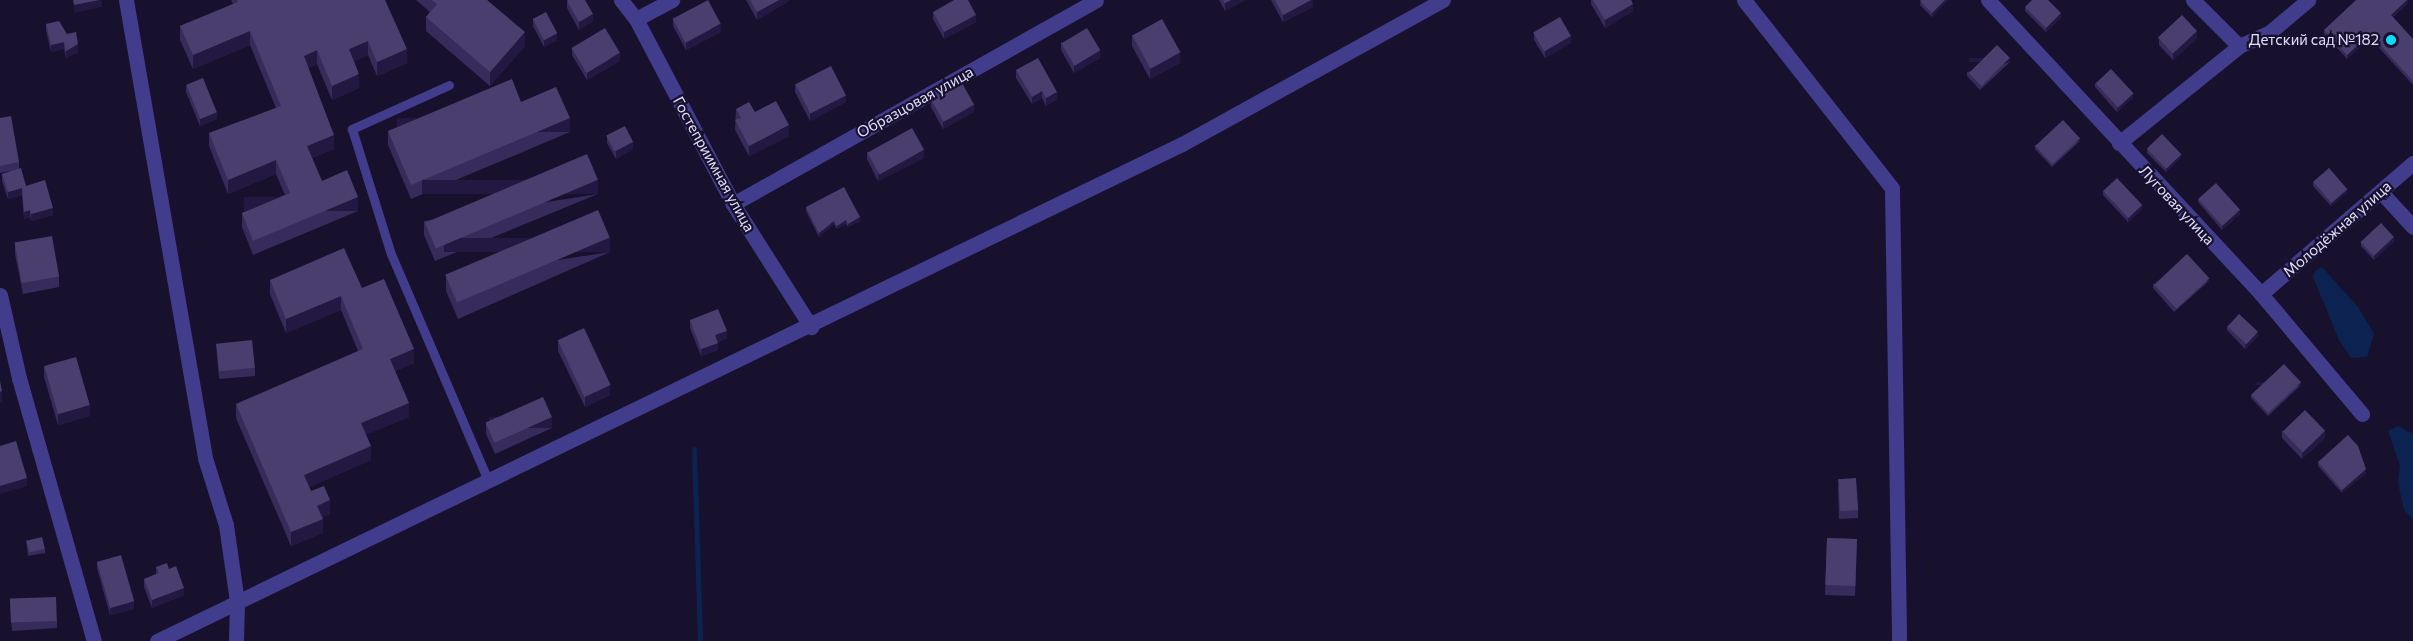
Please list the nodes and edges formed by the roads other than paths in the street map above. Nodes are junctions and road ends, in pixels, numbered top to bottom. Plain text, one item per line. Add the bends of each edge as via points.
1 (126, 0) edge
2 (621, 0) edge
3 (672, 0) edge
4 (1096, 0) edge
5 (1443, 0) edge
6 (1744, 0) edge
7 (1988, 0) edge
8 (2193, 0) edge
9 (2308, 0) edge
10 (636, 20) junction
11 (2239, 46) junction
12 (449, 85) dead end
13 (2119, 143) junction
14 (2413, 163) edge
15 (2381, 192) junction
16 (733, 204) junction
17 (2413, 227) edge
18 (2261, 294) junction
19 (0, 295) edge
20 (811, 327) junction
21 (2362, 414) dead end
22 (488, 480) junction
23 (237, 601) junction
24 (94, 641) edge
25 (157, 641) edge
26 (236, 641) edge
27 (1899, 641) edge

1 - 23 street via 205,458 226,525
2 - 10 street, Гостеприимная улица
3 - 10 street
4 - 16 street, Образцовая улица
5 - 20 street via 1182,144
6 - 27 street via 1892,188
7 - 13 street, Луговая улица
8 - 11 street
9 - 11 street via 2270,32
10 - 16 street, Гостеприимная улица
11 - 13 street
12 - 22 lane via 352,129 391,254
13 - 18 street, Луговая улица
14 - 15 street, Молодёжная улица
15 - 17 street
15 - 18 street, Молодёжная улица
16 - 20 street, Гостеприимная улица
18 - 21 street, Луговая улица
19 - 24 street via 19,378
20 - 22 street
22 - 23 street
23 - 25 street
23 - 26 street

